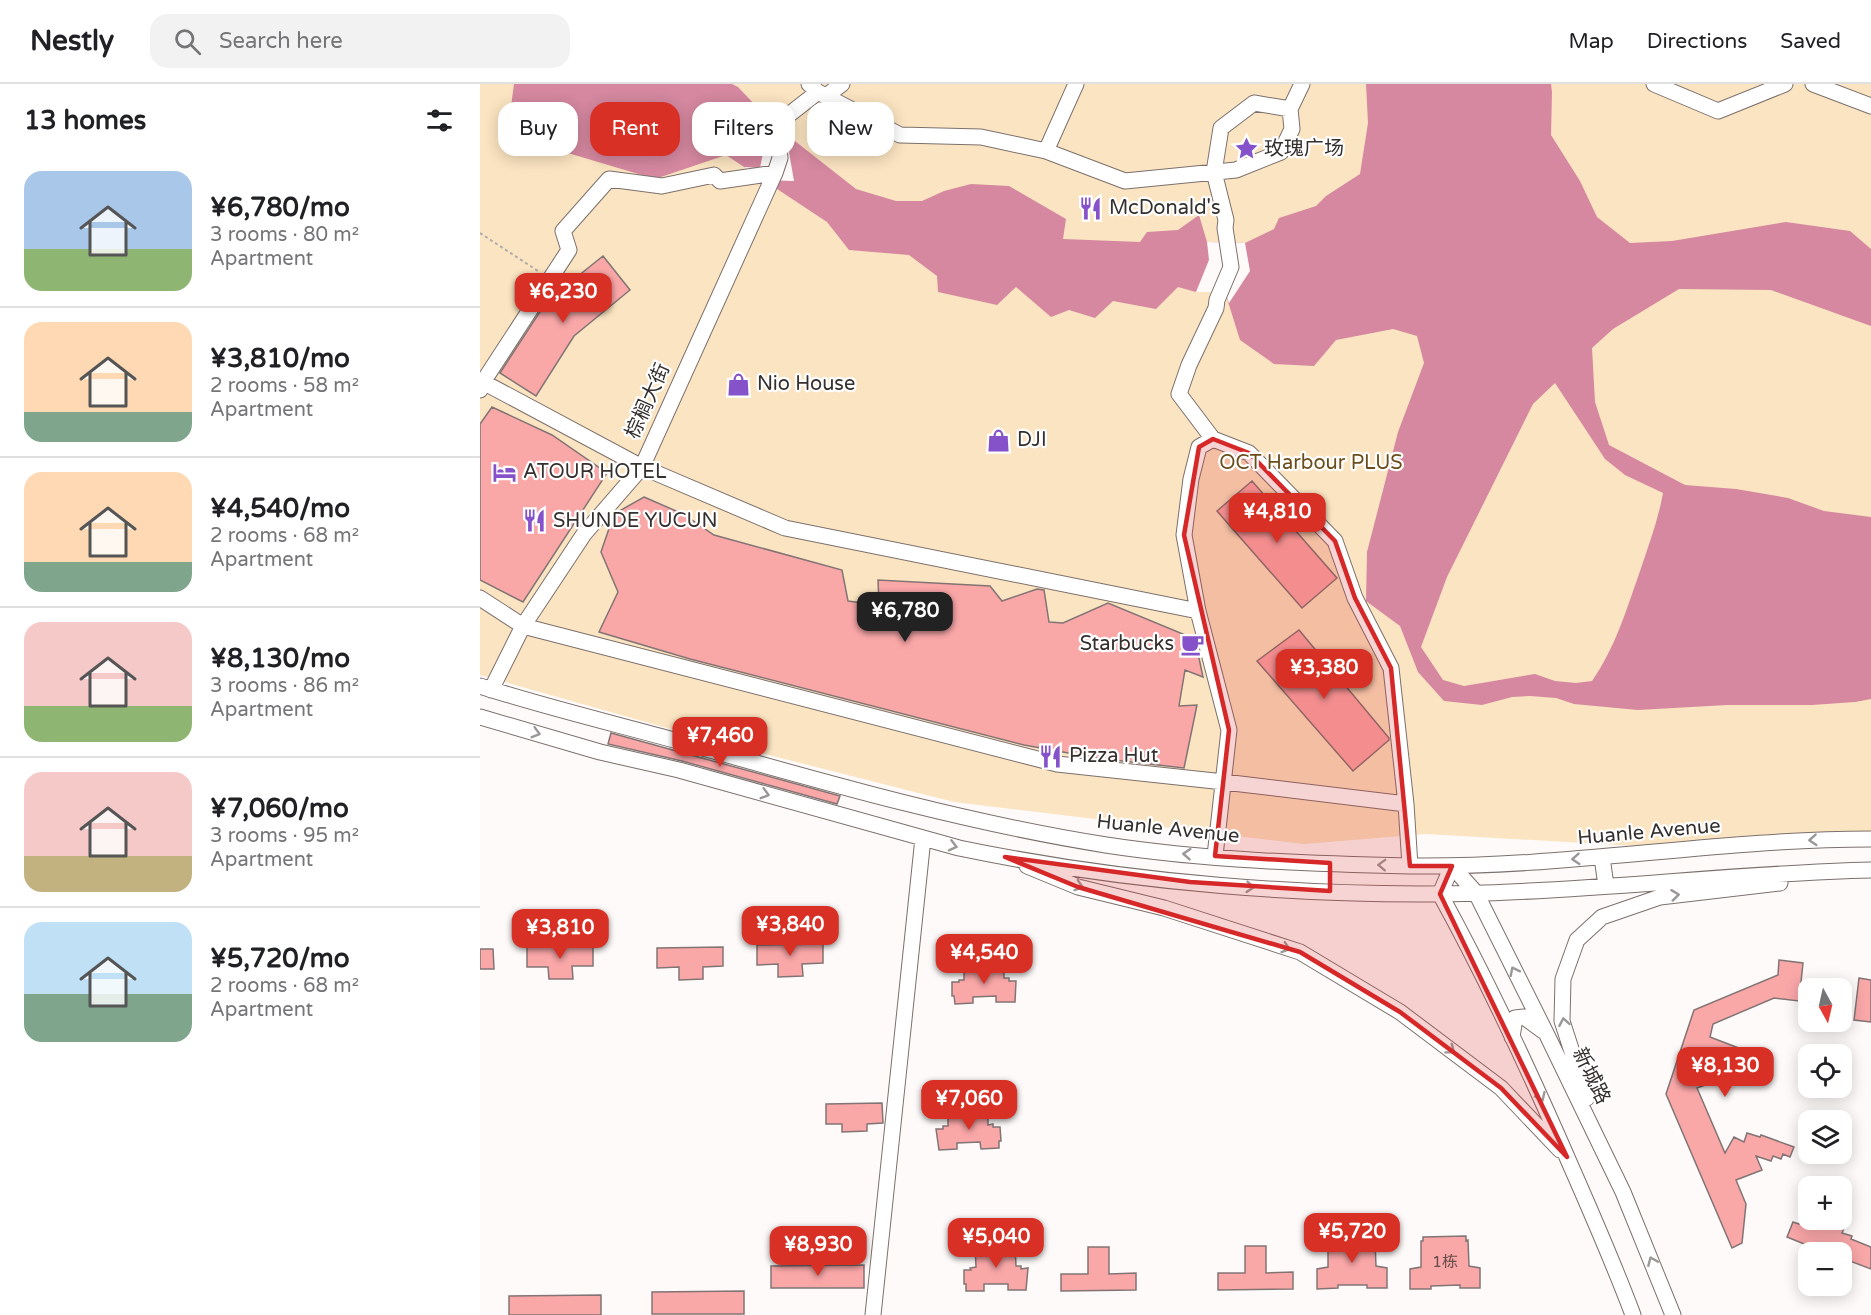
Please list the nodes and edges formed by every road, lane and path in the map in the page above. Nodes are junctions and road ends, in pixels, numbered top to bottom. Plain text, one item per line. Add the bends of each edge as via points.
1 (842, 84) edge
2 (1076, 84) edge
3 (1302, 84) edge
4 (1654, 84) edge
5 (1785, 84) edge
6 (1813, 84) edge
7 (818, 91) edge
8 (1871, 106) edge
9 (1290, 109) junction
10 (1046, 151) junction
11 (1214, 172) junction
12 (775, 173) junction
13 (480, 233) edge
14 (549, 278) junction
15 (481, 386) edge
16 (1213, 439) junction
17 (642, 467) junction
18 (480, 598) edge
19 (1198, 611) junction
20 (523, 626) junction
21 (486, 688) edge
22 (480, 717) edge
23 (1224, 782) junction
24 (1406, 804) junction
25 (923, 838) junction
26 (1871, 839) edge
27 (1215, 856) junction
28 (1005, 857) junction
29 (1602, 857) junction
30 (1330, 863) junction
31 (1410, 866) junction
32 (1452, 866) junction
33 (1870, 870) edge
34 (1606, 886) junction
35 (1330, 891) junction
36 (1476, 893) junction
37 (1440, 894) junction
38 (1547, 1035) junction
39 (1512, 1037) junction
40 (1567, 1157) junction
41 (1607, 1158) junction
42 (873, 1315) edge
43 (1633, 1315) edge
44 (1673, 1315) edge

1 - 7 street
2 - 10 street
3 - 9 street
4 - 5 street via 1718,111
6 - 8 street
7 - 10 street via 900,135 981,137
7 - 12 street, 棕榈大街 via 777,124 780,158
9 - 11 street via 1292,129 1281,152 1236,170
9 - 11 street via 1254,103 1221,128
10 - 11 street via 1125,181
11 - 16 street via 1226,220 1231,267 1179,394
12 - 14 street via 720,181 714,175 663,186 609,179 563,231 569,250
12 - 17 street, 棕榈大街
13 - 14 path
14 - 15 street
15 - 17 street
16 - 19 street via 1198,447 1184,535
16 - 24 street via 1249,453 1335,541 1355,598 1391,668
17 - 19 street via 785,528
17 - 20 street, 棕榈大街 via 584,534
18 - 20 street
19 - 23 street via 1229,730
20 - 21 street, 棕榈大街
20 - 23 street via 1057,764
27 -> 21 street, Huanle Avenue via 1105,844 956,816
22 -> 25 street
23 - 24 street
23 - 27 street
24 - 31 street
25 -> 28 street
25 - 42 street
26 -> 29 street, Huanle Avenue via 1778,842
27 - 30 street, Huanle Avenue
28 -> 35 street via 1190,882
28 -> 40 street via 1078,887 1164,909 1300,952 1400,1012 1501,1088
29 -> 32 street, Huanle Avenue
29 - 34 street
31 -> 30 street, Huanle Avenue
30 - 35 street
31 - 32 street, Huanle Avenue
32 - 36 street, 新城路
32 - 37 street
33 - 34 street
41 -> 33 street via 1562,1021 1563,979 1577,940 1602,917 1660,897
34 - 36 street
35 - 37 street
36 - 37 street
38 -> 36 street, 新城路
37 - 39 street
38 - 39 street via 1524,1017 1515,1018
38 - 41 street, 新城路
39 -> 40 street
40 - 43 street
44 -> 41 street, 新城路

